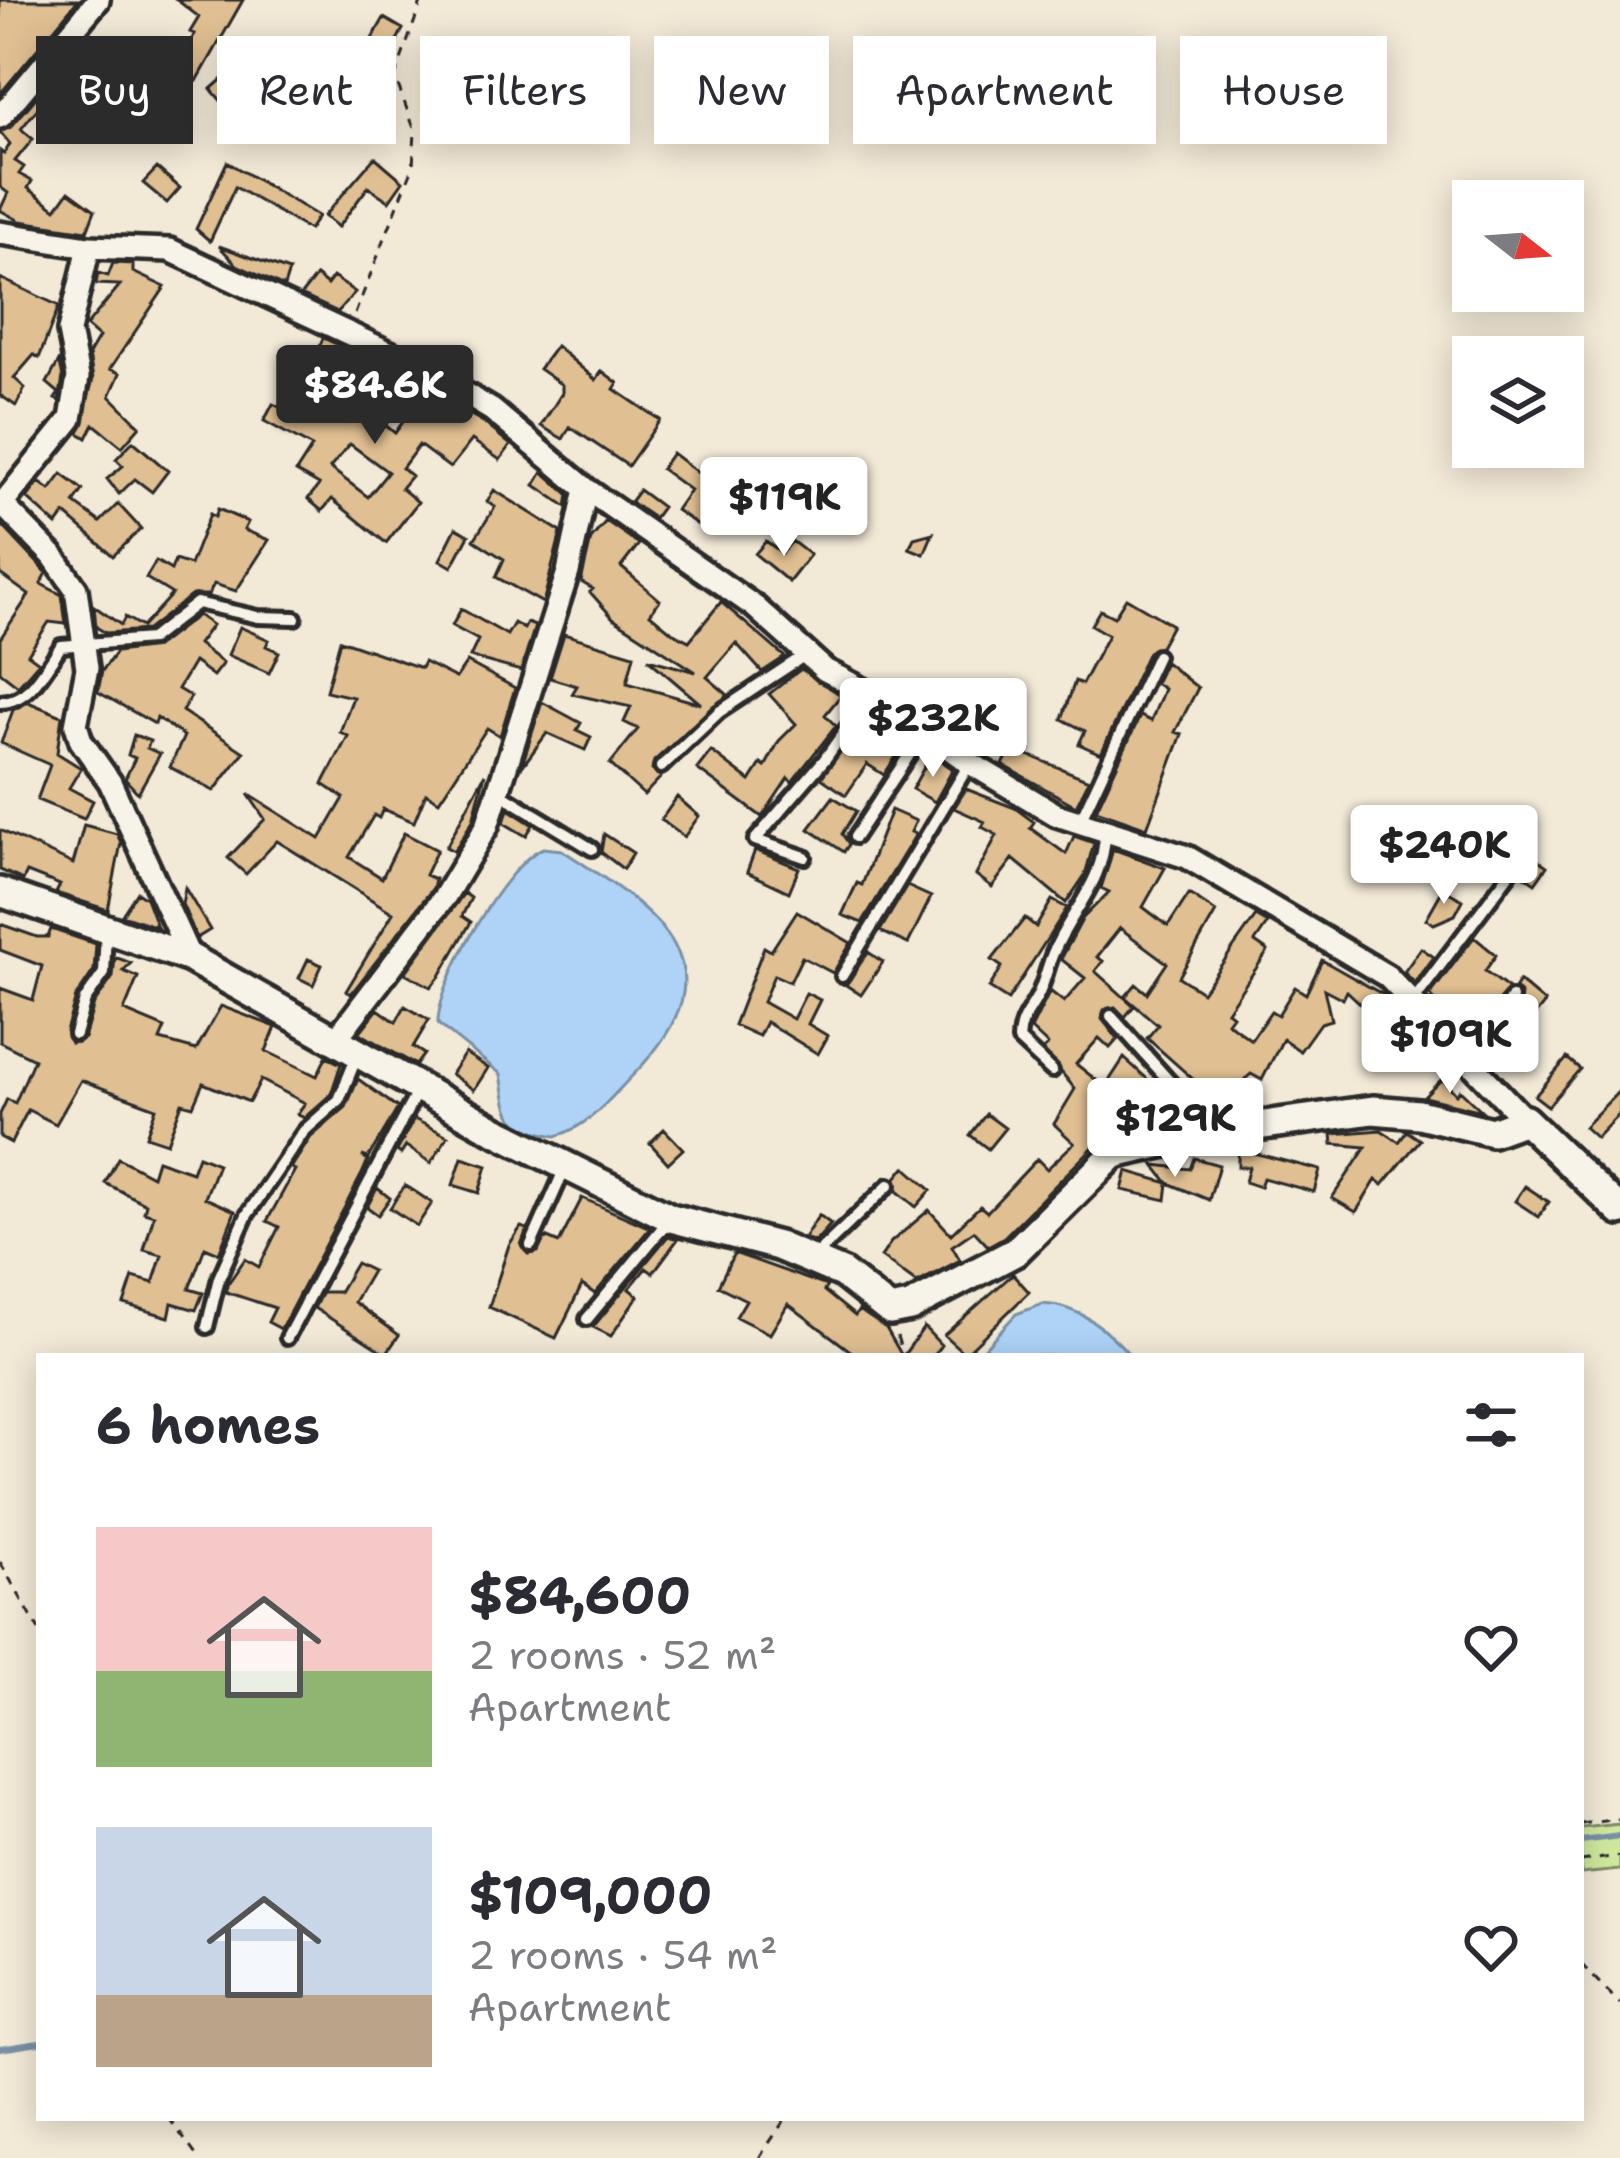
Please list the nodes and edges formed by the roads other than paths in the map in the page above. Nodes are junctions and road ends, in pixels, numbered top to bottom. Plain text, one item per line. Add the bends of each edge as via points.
1 (98, 0) edge
2 (0, 117) edge
3 (0, 233) edge
4 (89, 247) junction
5 (586, 489) junction
6 (1, 505) edge
7 (295, 618) dead end
8 (86, 646) junction
9 (808, 653) junction
10 (1157, 656) dead end
11 (871, 694) junction
12 (0, 702) edge
13 (925, 731) junction
14 (970, 763) junction
15 (661, 767) dead end
16 (498, 792) junction
17 (1078, 824) junction
18 (1105, 828) junction
19 (855, 837) dead end
20 (592, 849) dead end
21 (1525, 854) dead end
22 (805, 857) dead end
23 (0, 892) edge
24 (106, 931) junction
25 (190, 958) junction
26 (842, 976) dead end
27 (1512, 998) dead end
28 (1414, 1000) junction
29 (1111, 1016) dead end
30 (75, 1034) dead end
31 (347, 1046) junction
32 (1465, 1053) junction
33 (1052, 1071) dead end
34 (418, 1089) junction
35 (1526, 1120) junction
36 (1198, 1135) junction
37 (567, 1163) junction
38 (890, 1185) dead end
39 (1620, 1211) edge
40 (671, 1218) junction
41 (531, 1245) dead end
42 (811, 1260) junction
43 (587, 1319) dead end
44 (208, 1327) dead end
45 (287, 1338) dead end

1 - 2 street
3 - 4 street
4 - 5 street via 170,250 418,366 492,410
4 - 6 street via 69,331 78,377 70,419
5 - 9 street
5 - 16 street
6 - 8 street via 76,589
7 - 8 lane via 197,603 151,639
8 - 12 lane via 61,646 30,690
8 - 25 street via 81,742 110,782
9 - 11 street
9 - 15 lane via 719,712
10 - 17 lane
11 - 13 street
11 - 22 lane via 755,840
13 - 14 street
13 - 19 lane
14 - 17 street
14 - 26 lane
16 - 20 lane
16 - 31 street via 457,880
17 - 18 street
18 - 28 street via 1186,856
18 - 33 lane via 1106,850 1087,902 1020,1019 1019,1040
21 - 28 lane
23 - 24 street
24 - 25 street
24 - 30 lane via 104,973
25 - 31 street
27 - 32 lane
28 - 32 street
29 - 36 lane via 1196,1112
31 - 34 street
31 - 44 lane via 338,1100 304,1131 247,1215
32 - 35 street
34 - 37 street
34 - 45 lane
35 - 36 street via 1492,1132 1372,1110
35 - 39 street
36 - 42 street via 1114,1154 1015,1252 910,1307 890,1312
37 - 40 street
37 - 41 lane
38 - 42 lane
40 - 42 street
40 - 43 lane

